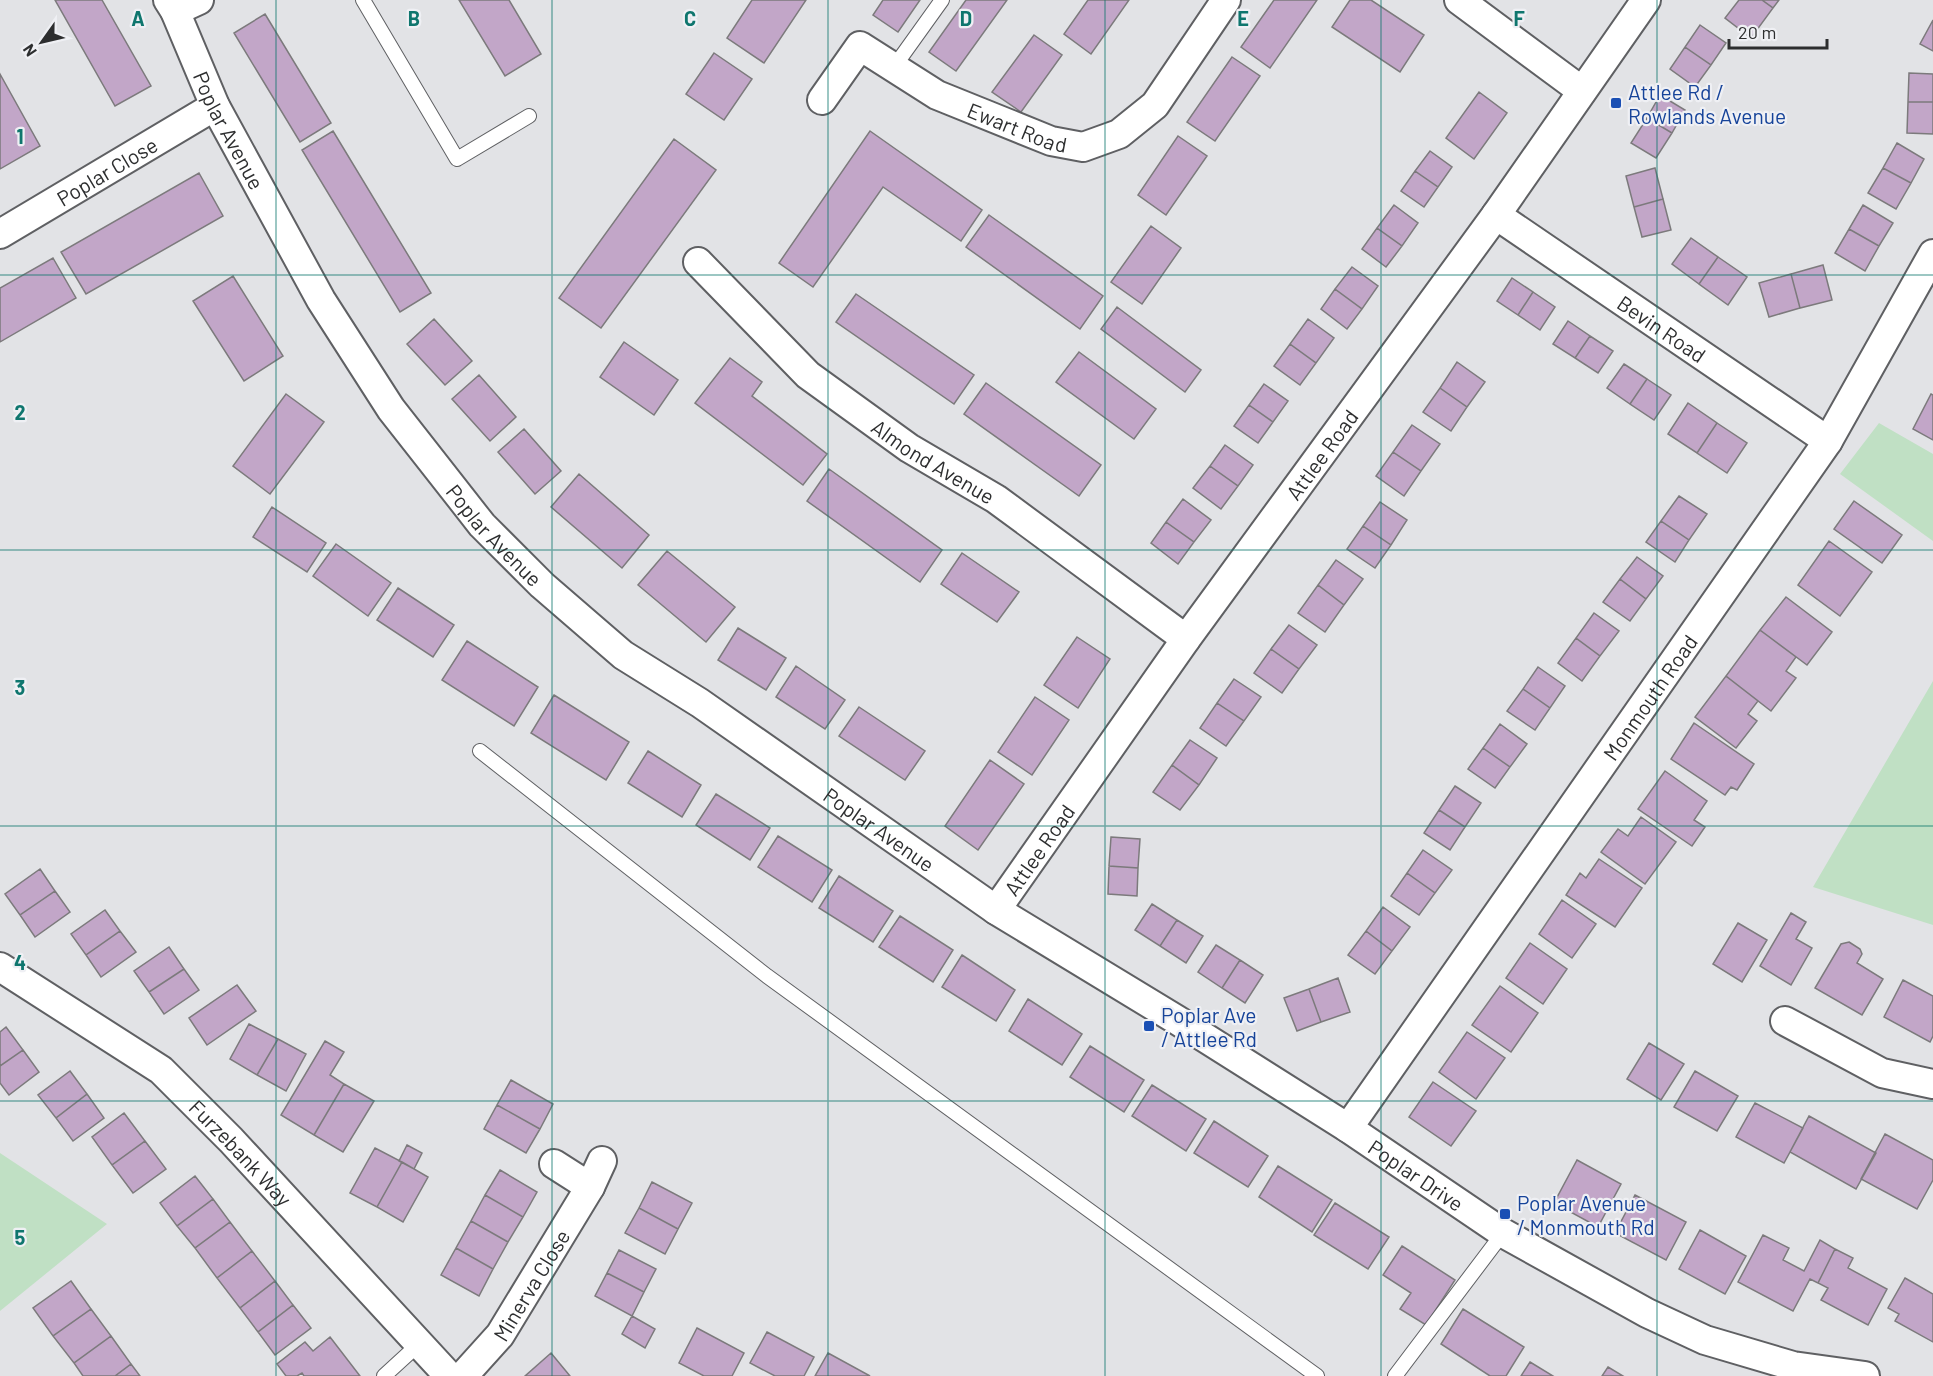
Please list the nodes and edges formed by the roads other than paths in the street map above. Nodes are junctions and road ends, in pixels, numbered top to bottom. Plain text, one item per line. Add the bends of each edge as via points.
1 (363, 0) edge
2 (942, 0) edge
3 (1226, 0) edge
4 (1459, 0) edge
5 (1646, 0) edge
6 (181, 4) edge
7 (894, 67) junction
8 (1582, 91) junction
9 (822, 100) dead end
10 (215, 106) junction
11 (529, 116) dead end
12 (1496, 215) junction
13 (0, 234) edge
14 (1933, 255) edge
15 (698, 262) dead end
16 (1828, 441) junction
17 (1186, 639) junction
18 (480, 751) dead end
19 (996, 910) junction
20 (0, 966) edge
21 (1785, 1021) dead end
22 (1933, 1084) edge
23 (1348, 1128) junction
24 (602, 1161) dead end
25 (554, 1164) dead end
26 (590, 1187) junction
27 (1503, 1233) junction
28 (420, 1343) junction
29 (1792, 1371) edge
30 (384, 1376) edge
31 (449, 1376) edge
32 (463, 1376) edge
33 (1317, 1376) edge
34 (1395, 1376) edge
35 (1865, 1376) edge

1 - 11 lane via 457,159
2 - 7 lane
3 - 7 street, Ewart Road via 1155,105 1119,134 1083,147 1051,141 937,95
4 - 8 street
5 - 8 street, Attlee Road
6 - 10 street, Poplar Avenue
7 - 9 street, Ewart Road via 860,46
8 - 12 street, Attlee Road
10 - 13 street, Poplar Close
10 - 19 street, Poplar Avenue via 321,300 391,410 482,525 542,585 623,655 699,703
12 - 16 street, Bevin Road
12 - 17 street, Attlee Road
14 - 16 street, Monmouth Road
15 - 17 street, Almond Avenue via 808,375 909,448 996,499
16 - 23 street, Monmouth Road
17 - 19 street, Attlee Road
18 - 33 lane via 767,976
19 - 23 street, Poplar Drive
20 - 28 street, Furzebank Way via 161,1070
21 - 22 street via 1882,1073
23 - 27 street, Poplar Drive
24 - 26 street, Minerva Close
25 - 26 street
26 - 32 street, Minerva Close via 500,1335
27 - 29 street, Poplar Drive via 1647,1313 1705,1340
27 - 34 lane
28 - 30 lane
28 - 31 street, Furzebank Way
29 - 35 street, Poplar Drive

